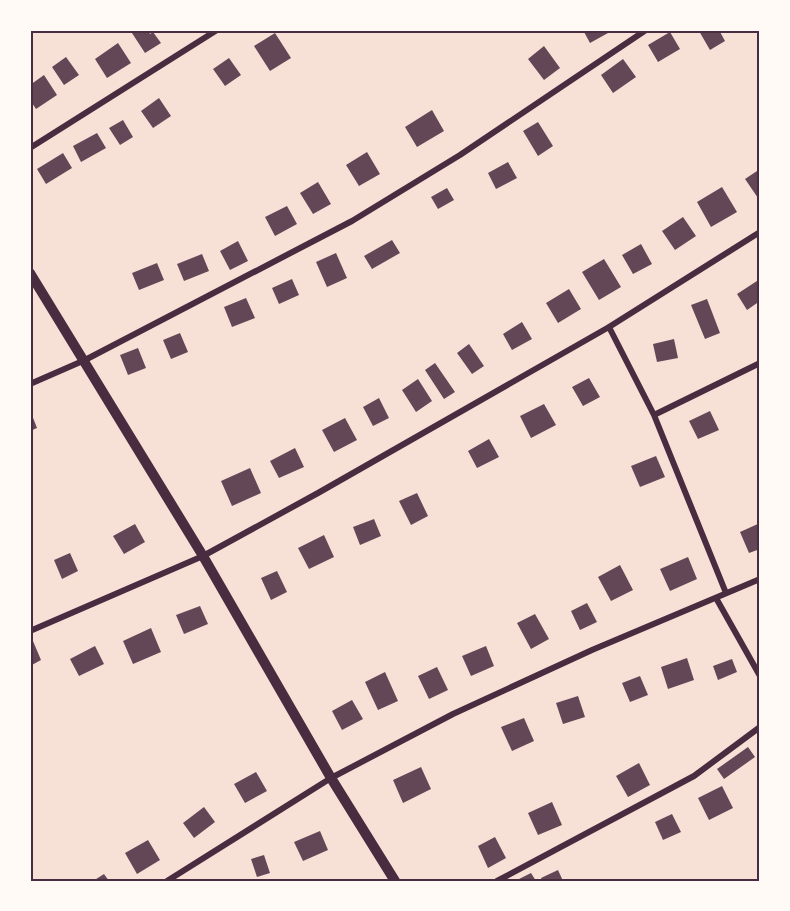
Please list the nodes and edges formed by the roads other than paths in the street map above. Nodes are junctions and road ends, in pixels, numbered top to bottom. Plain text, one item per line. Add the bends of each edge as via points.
1 (217, 30) edge
2 (646, 30) edge
3 (30, 148) edge
4 (760, 232) edge
5 (30, 273) edge
6 (609, 327) junction
7 (84, 360) junction
8 (760, 363) edge
9 (30, 384) edge
10 (654, 414) junction
11 (203, 556) junction
12 (760, 579) edge
13 (726, 593) junction
14 (716, 598) junction
15 (30, 630) edge
16 (760, 676) edge
17 (760, 727) edge
18 (331, 778) junction
19 (167, 881) edge
20 (395, 881) edge
21 (497, 881) edge

1 - 3 street
2 - 7 street via 460,155 352,221
4 - 6 street
5 - 7 street
6 - 10 street
6 - 11 street
7 - 9 street
7 - 11 street
8 - 10 street
10 - 13 street
11 - 15 street
11 - 18 street
12 - 13 street
13 - 14 street
14 - 16 street
14 - 18 street via 453,714
17 - 21 street via 694,776
18 - 19 street
18 - 20 street

